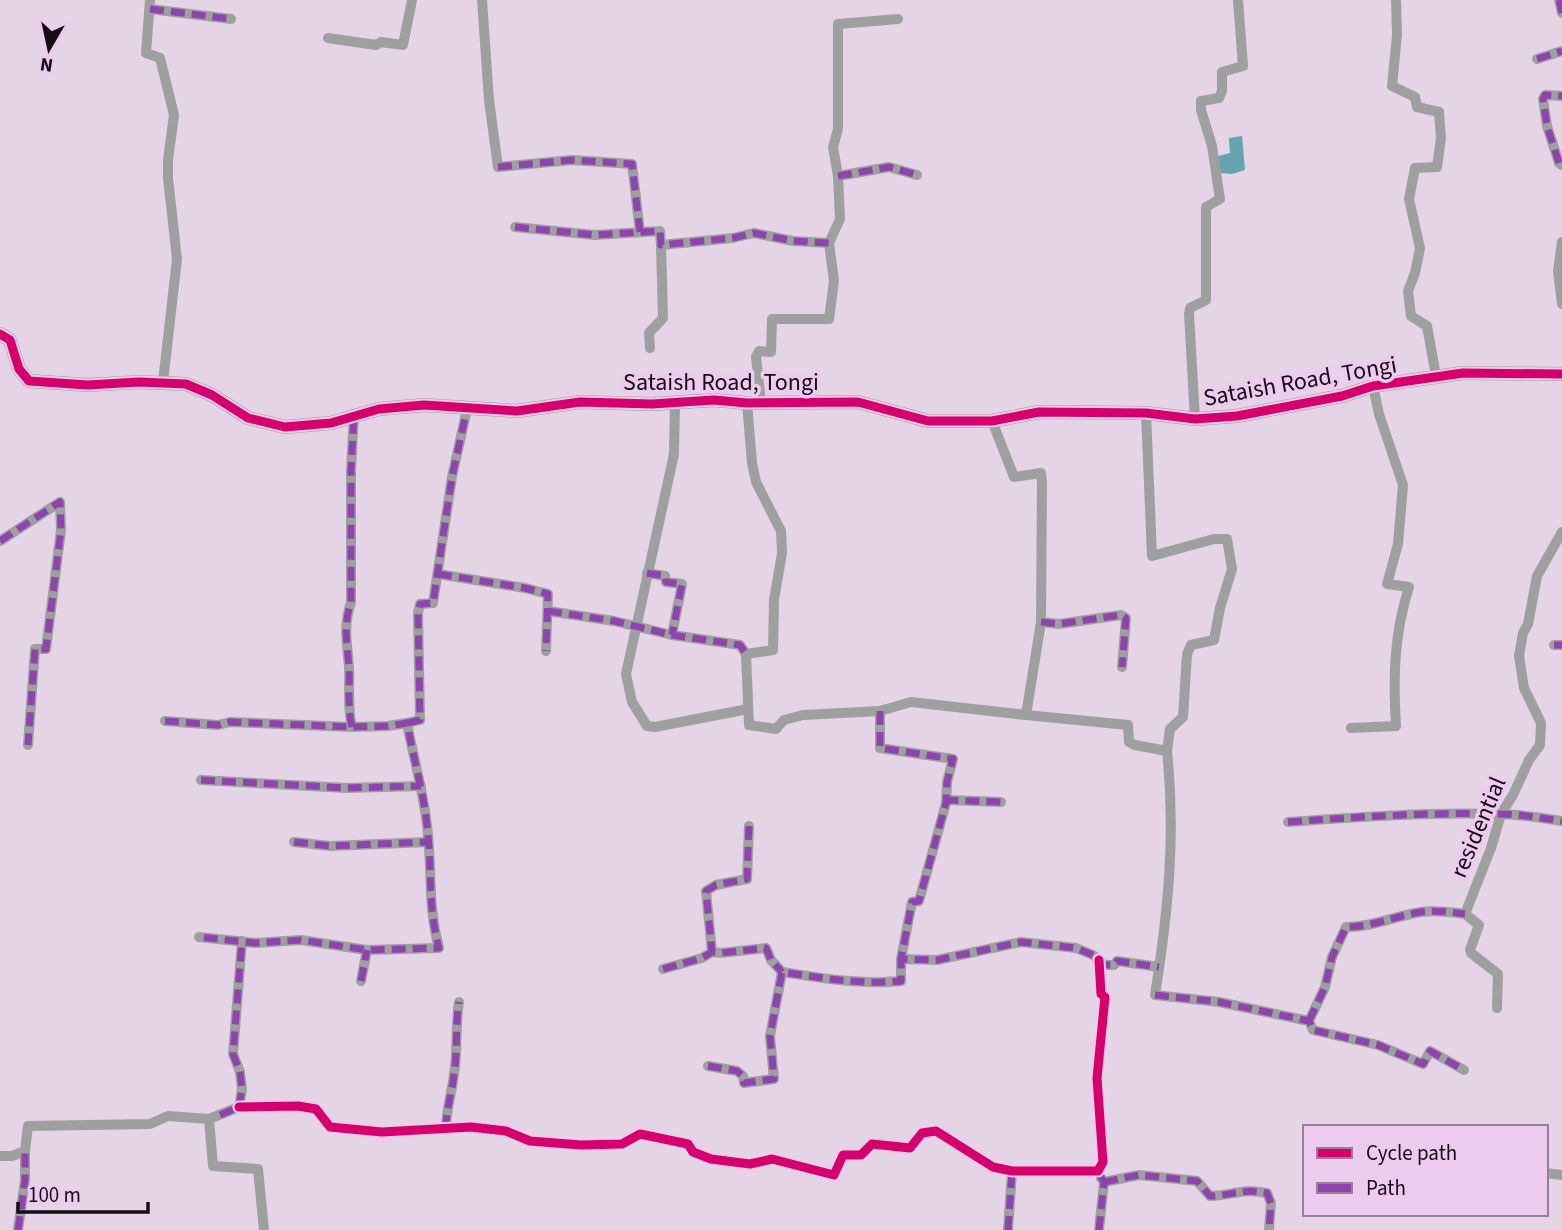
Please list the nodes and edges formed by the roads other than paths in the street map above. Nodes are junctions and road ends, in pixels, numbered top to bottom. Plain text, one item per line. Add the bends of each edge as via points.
1 (412, 0) edge
2 (482, 0) edge
3 (1238, 0) edge
4 (1396, 0) edge
5 (1559, 0) edge
6 (150, 4) edge
7 (1562, 13) edge
8 (231, 19) dead end
9 (898, 19) dead end
10 (328, 38) dead end
11 (1562, 51) edge
12 (1537, 60) dead end
13 (1562, 96) edge
14 (1562, 165) edge
15 (917, 175) dead end
16 (838, 176) junction
17 (515, 227) dead end
18 (640, 232) junction
19 (1562, 242) edge
20 (829, 243) junction
21 (662, 246) junction
22 (1562, 304) edge
23 (0, 334) edge
24 (650, 348) dead end
25 (1562, 374) edge
26 (1436, 376) junction
27 (163, 382) junction
28 (1373, 386) junction
29 (675, 403) junction
30 (754, 403) junction
31 (467, 409) junction
32 (1146, 413) junction
33 (354, 414) junction
34 (1195, 419) junction
35 (992, 421) junction
36 (1562, 532) edge
37 (0, 541) edge
38 (647, 573) junction
39 (438, 574) junction
40 (548, 611) junction
41 (1041, 622) junction
42 (635, 627) junction
43 (672, 635) junction
44 (546, 651) dead end
45 (746, 654) junction
46 (1122, 667) dead end
47 (748, 709) junction
48 (880, 711) junction
49 (1026, 715) junction
50 (164, 721) dead end
51 (407, 723) junction
52 (352, 727) junction
53 (1351, 728) dead end
54 (28, 745) dead end
55 (1167, 751) junction
56 (201, 780) dead end
57 (421, 786) junction
58 (1001, 802) dead end
59 (946, 803) junction
60 (1501, 814) junction
61 (1562, 821) edge
62 (1288, 822) dead end
63 (749, 826) dead end
64 (294, 842) dead end
65 (428, 842) junction
66 (1465, 914) junction
67 (199, 937) dead end
68 (242, 942) junction
69 (367, 950) junction
70 (712, 952) junction
71 (901, 959) junction
72 (1099, 960) junction
73 (1159, 967) junction
74 (663, 969) dead end
75 (782, 972) junction
76 (361, 981) dead end
77 (459, 1002) dead end
78 (1497, 1008) dead end
79 (1309, 1021) junction
80 (708, 1066) dead end
81 (1464, 1070) dead end
82 (239, 1107) junction
83 (209, 1119) junction
84 (446, 1129) junction
85 (25, 1151) junction
86 (0, 1156) edge
87 (1012, 1171) junction
88 (1098, 1171) junction
89 (1104, 1182) junction
90 (18, 1230) edge
91 (264, 1230) edge
92 (1008, 1230) edge
93 (1099, 1230) edge
94 (1269, 1230) edge

1 - 10 street via 403,45
2 - 18 street via 498,167 572,160 632,164
3 - 34 street via 1243,66 1222,72 1219,98 1201,101 1220,199 1206,207 1206,300 1190,307 1189,314
4 - 26 street via 1392,86 1415,97 1417,107 1439,112 1437,167 1415,168 1409,199 1420,248 1408,291 1411,316 1427,326
5 - 7 street
6 - 8 street
6 - 27 street via 146,53 160,58 174,115 168,178 177,260
9 - 16 street via 838,24 838,129 832,147
11 - 12 street
13 - 14 street via 1545,95 1543,99 1547,126
15 - 16 street via 889,167
16 - 20 street via 840,219
17 - 18 street via 595,235
18 - 21 street via 660,230
19 - 22 street via 1558,271
20 - 21 street via 754,233
20 - 30 street via 834,281 828,319 772,319 771,352 759,351 756,357
21 - 24 street via 663,318 649,333
23 - 27 street, Sataish Road, Tongi via 10,340 19,369 29,381 88,385
25 - 26 street, Sataish Road, Tongi
26 - 28 street, Sataish Road, Tongi
27 - 33 street, Sataish Road, Tongi via 199,388 266,424 305,427
28 - 34 street, Sataish Road, Tongi via 1237,416
28 - 53 street via 1402,485 1398,544 1387,584 1409,587 1395,650 1396,726
29 - 30 street, Sataish Road, Tongi
29 - 31 street, Sataish Road, Tongi via 580,402 517,411
29 - 38 street via 674,454
30 - 35 street, Sataish Road, Tongi via 858,402 928,421
30 - 45 street via 752,463 756,482 781,531 782,553 774,600 773,650
31 - 33 street, Sataish Road, Tongi via 424,405
31 - 39 street
32 - 34 street, Sataish Road, Tongi
32 - 35 street, Sataish Road, Tongi via 1039,412
32 - 55 street via 1152,556 1227,539 1231,569 1214,640 1191,645 1187,654 1183,717 1170,729
33 - 52 street via 352,589 345,639
35 - 41 street via 1014,477 1041,472
36 - 60 street, residential via 1536,576 1520,656 1524,688 1541,723 1541,745
37 - 54 street via 60,502 61,530 46,649 35,649
38 - 42 street
38 - 43 street via 682,584
39 - 40 street via 548,594
39 - 51 street via 433,603 420,604 418,613 420,720
40 - 42 street
40 - 44 street
41 - 46 street via 1059,624 1121,615 1126,618
41 - 49 street
42 - 43 street
42 - 47 street via 626,674 632,702 647,726
43 - 45 street via 740,645
45 - 47 street
47 - 48 street via 749,725 776,729 784,720 803,715
48 - 49 street via 911,702
48 - 59 street via 880,748 953,760
49 - 55 street via 1128,725 1129,742
50 - 52 street
51 - 52 street
51 - 57 street
55 - 73 street via 1171,869
56 - 57 street via 347,788
57 - 65 street
58 - 59 street
59 - 71 street via 919,901 912,902
60 - 61 street
60 - 62 street via 1379,815
60 - 66 street, residential
63 - 70 street via 747,879 706,891
64 - 65 street via 342,846
65 - 69 street via 432,922 439,948
66 - 78 street, residential via 1479,925 1471,953 1498,974
66 - 79 street via 1421,912 1346,928
67 - 68 street
68 - 69 street via 301,940
68 - 82 street via 233,1054 242,1089
69 - 76 street
70 - 74 street
70 - 75 street via 766,948
71 - 72 street via 937,960 1021,942 1076,948
71 - 75 street via 901,981 876,984
72 - 73 street via 1105,965 1117,961
72 - 88 street via 1105,997 1097,1078 1104,1162
73 - 79 street via 1155,995 1219,1002
75 - 80 street via 769,1045 774,1079 744,1083 737,1071
77 - 84 street
79 - 81 street via 1313,1031 1378,1045 1423,1064 1430,1051
82 - 83 street
82 - 84 street via 316,1109 330,1127 356,1130
83 - 85 street via 168,1116 150,1124 28,1126
83 - 91 street via 213,1166 258,1169
84 - 87 street via 471,1126 506,1131 530,1141 581,1145 622,1144 640,1133 688,1144 694,1152 710,1158 750,1164 772,1159 834,1175 844,1155 860,1155 872,1144 910,1148 922,1133 936,1131 993,1167
85 - 86 street
85 - 90 street
87 - 88 street
87 - 92 street
88 - 89 street
89 - 93 street
89 - 94 street via 1139,1175 1197,1181 1210,1196 1241,1190 1267,1193

